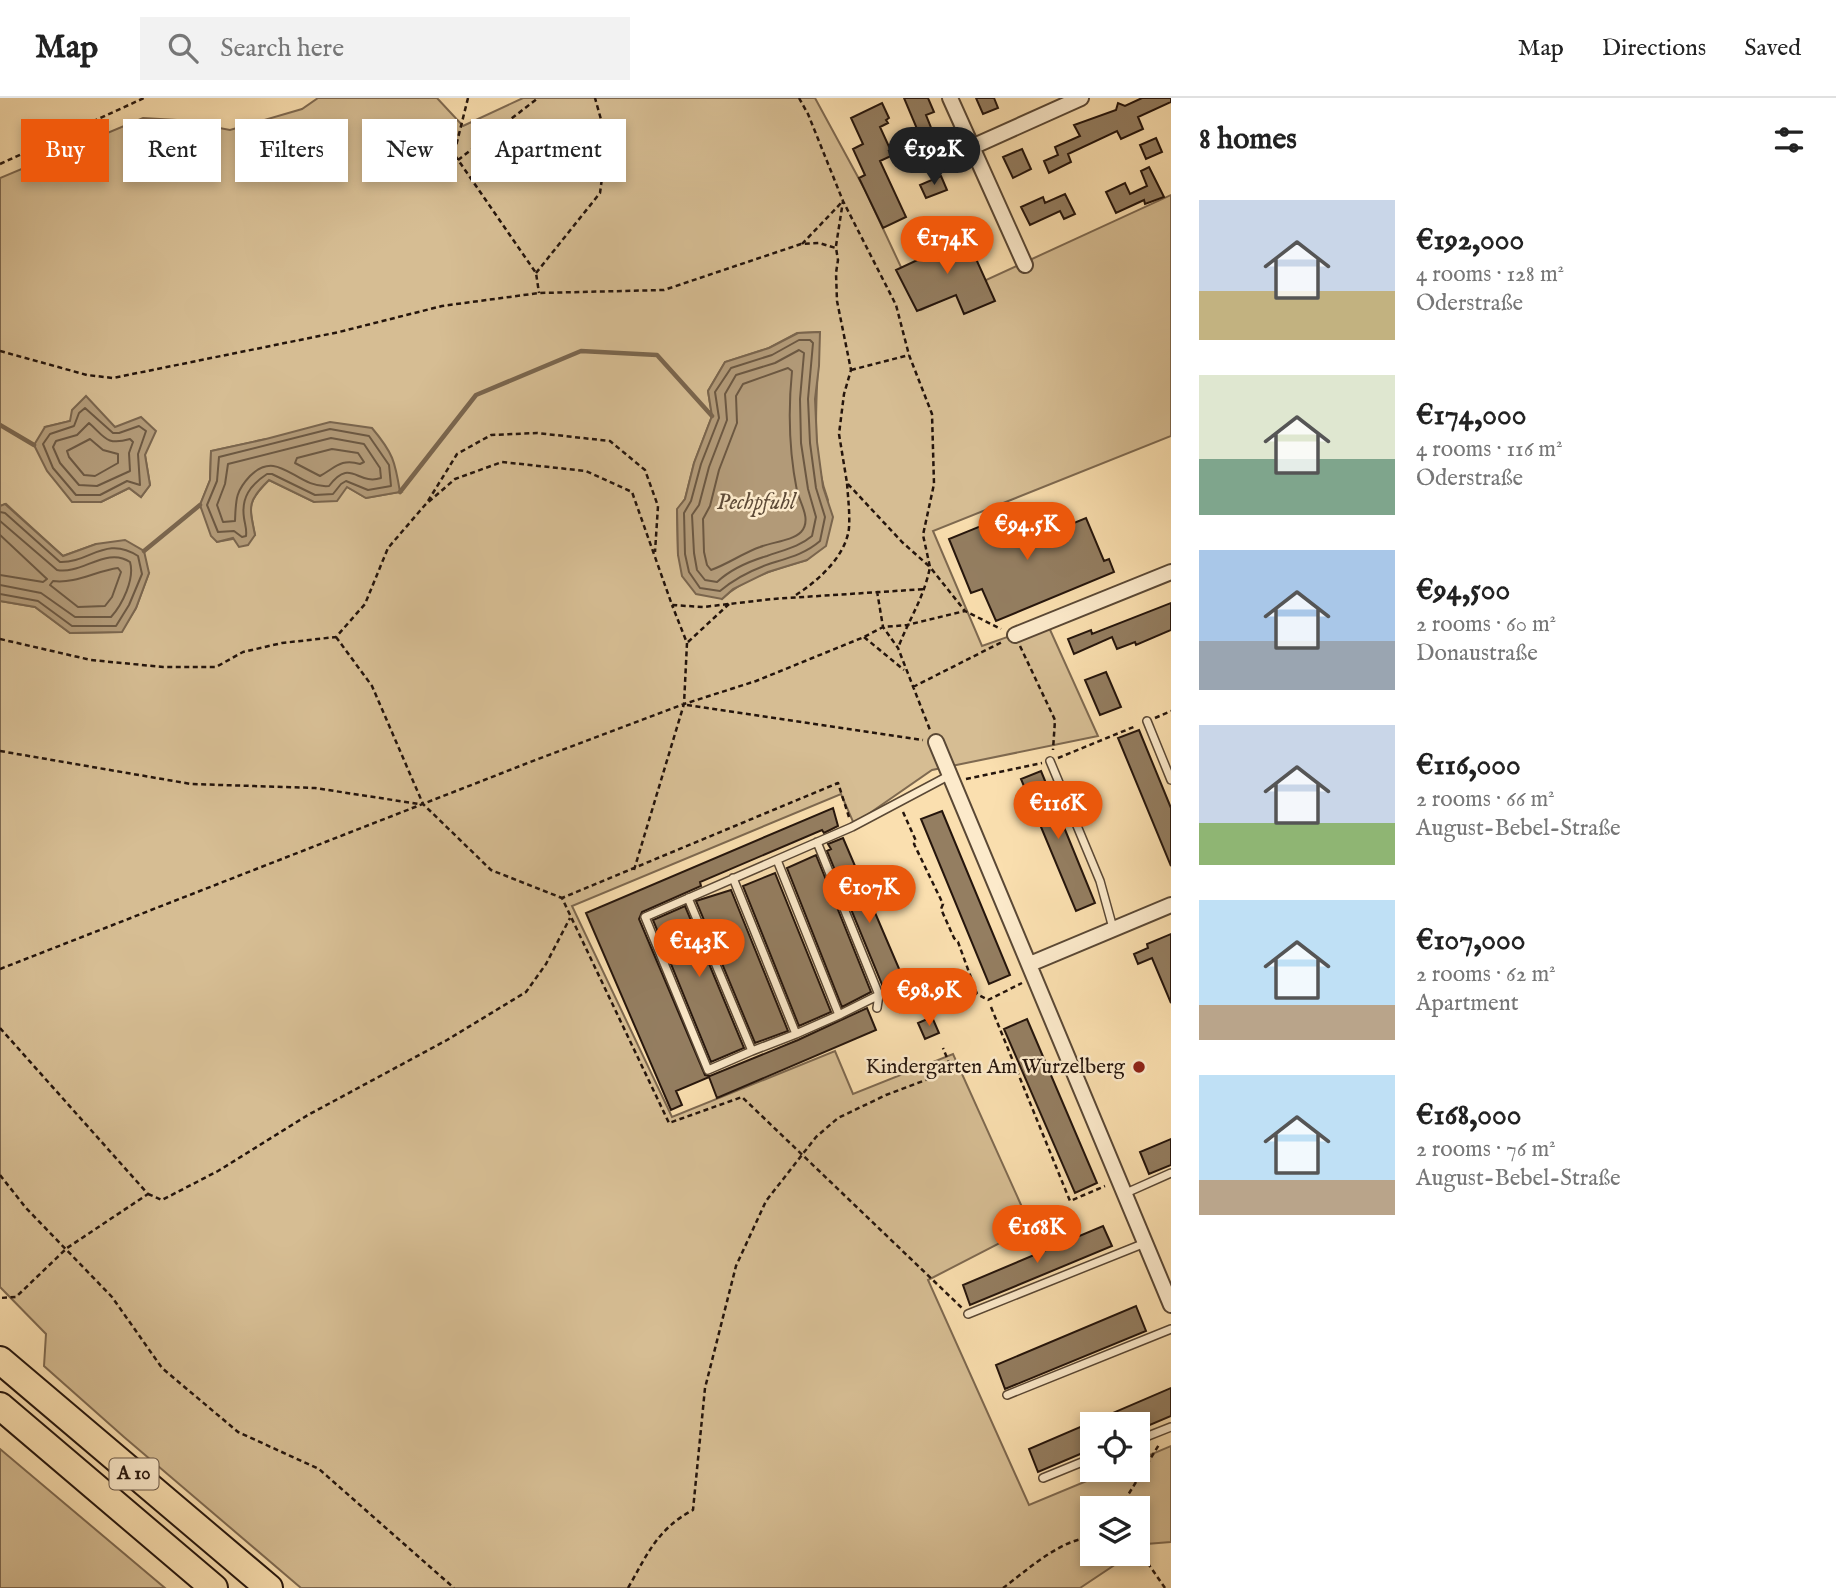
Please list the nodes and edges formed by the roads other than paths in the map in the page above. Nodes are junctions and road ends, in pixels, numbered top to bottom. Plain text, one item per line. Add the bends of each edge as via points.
1 (950, 98) edge
2 (1081, 98) edge
3 (972, 147) junction
4 (1026, 264) dead end
5 (1171, 572) edge
6 (1015, 635) road end
7 (1147, 721) road end
8 (936, 742) road end
9 (1049, 761) road end
10 (951, 779) junction
11 (1171, 780) edge
12 (817, 842) junction
13 (776, 860) junction
14 (733, 878) junction
15 (688, 898) junction
16 (1171, 905) edge
17 (1113, 928) junction
18 (1030, 964) junction
19 (880, 995) junction
20 (877, 1008) dead end
21 (839, 1014) junction
22 (796, 1034) junction
23 (752, 1051) junction
24 (1171, 1173) edge
25 (1126, 1194) junction
26 (1146, 1242) junction
27 (1168, 1289) edge
28 (1171, 1305) edge
29 (968, 1314) road end
30 (1171, 1329) edge
31 (0, 1360) edge
32 (1007, 1395) dead end
33 (0, 1406) edge
34 (1170, 1427) edge
35 (1150, 1435) edge
36 (1080, 1463) edge
37 (1043, 1478) dead end
38 (214, 1588) edge
39 (269, 1588) edge

1 - 3 street
2 - 3 street
3 - 4 street
5 - 6 street
7 - 11 lane
8 - 10 street
9 - 17 lane via 1100,881
10 - 12 lane
10 - 18 street
12 - 13 lane
12 - 19 lane
13 - 14 lane
13 - 21 lane
14 - 15 lane
14 - 22 lane
15 - 23 lane
15 - 23 lane via 645,916 708,1070
16 - 17 street
17 - 18 street
18 - 25 street
19 - 20 lane
19 - 21 lane
21 - 22 lane
22 - 23 lane
24 - 25 lane
25 - 26 street
26 - 27 street
26 - 29 lane
27 - 28 street
30 - 32 lane
31 - 39 highway, A 10
33 - 38 highway, A 10
34 - 35 lane
36 - 37 lane

